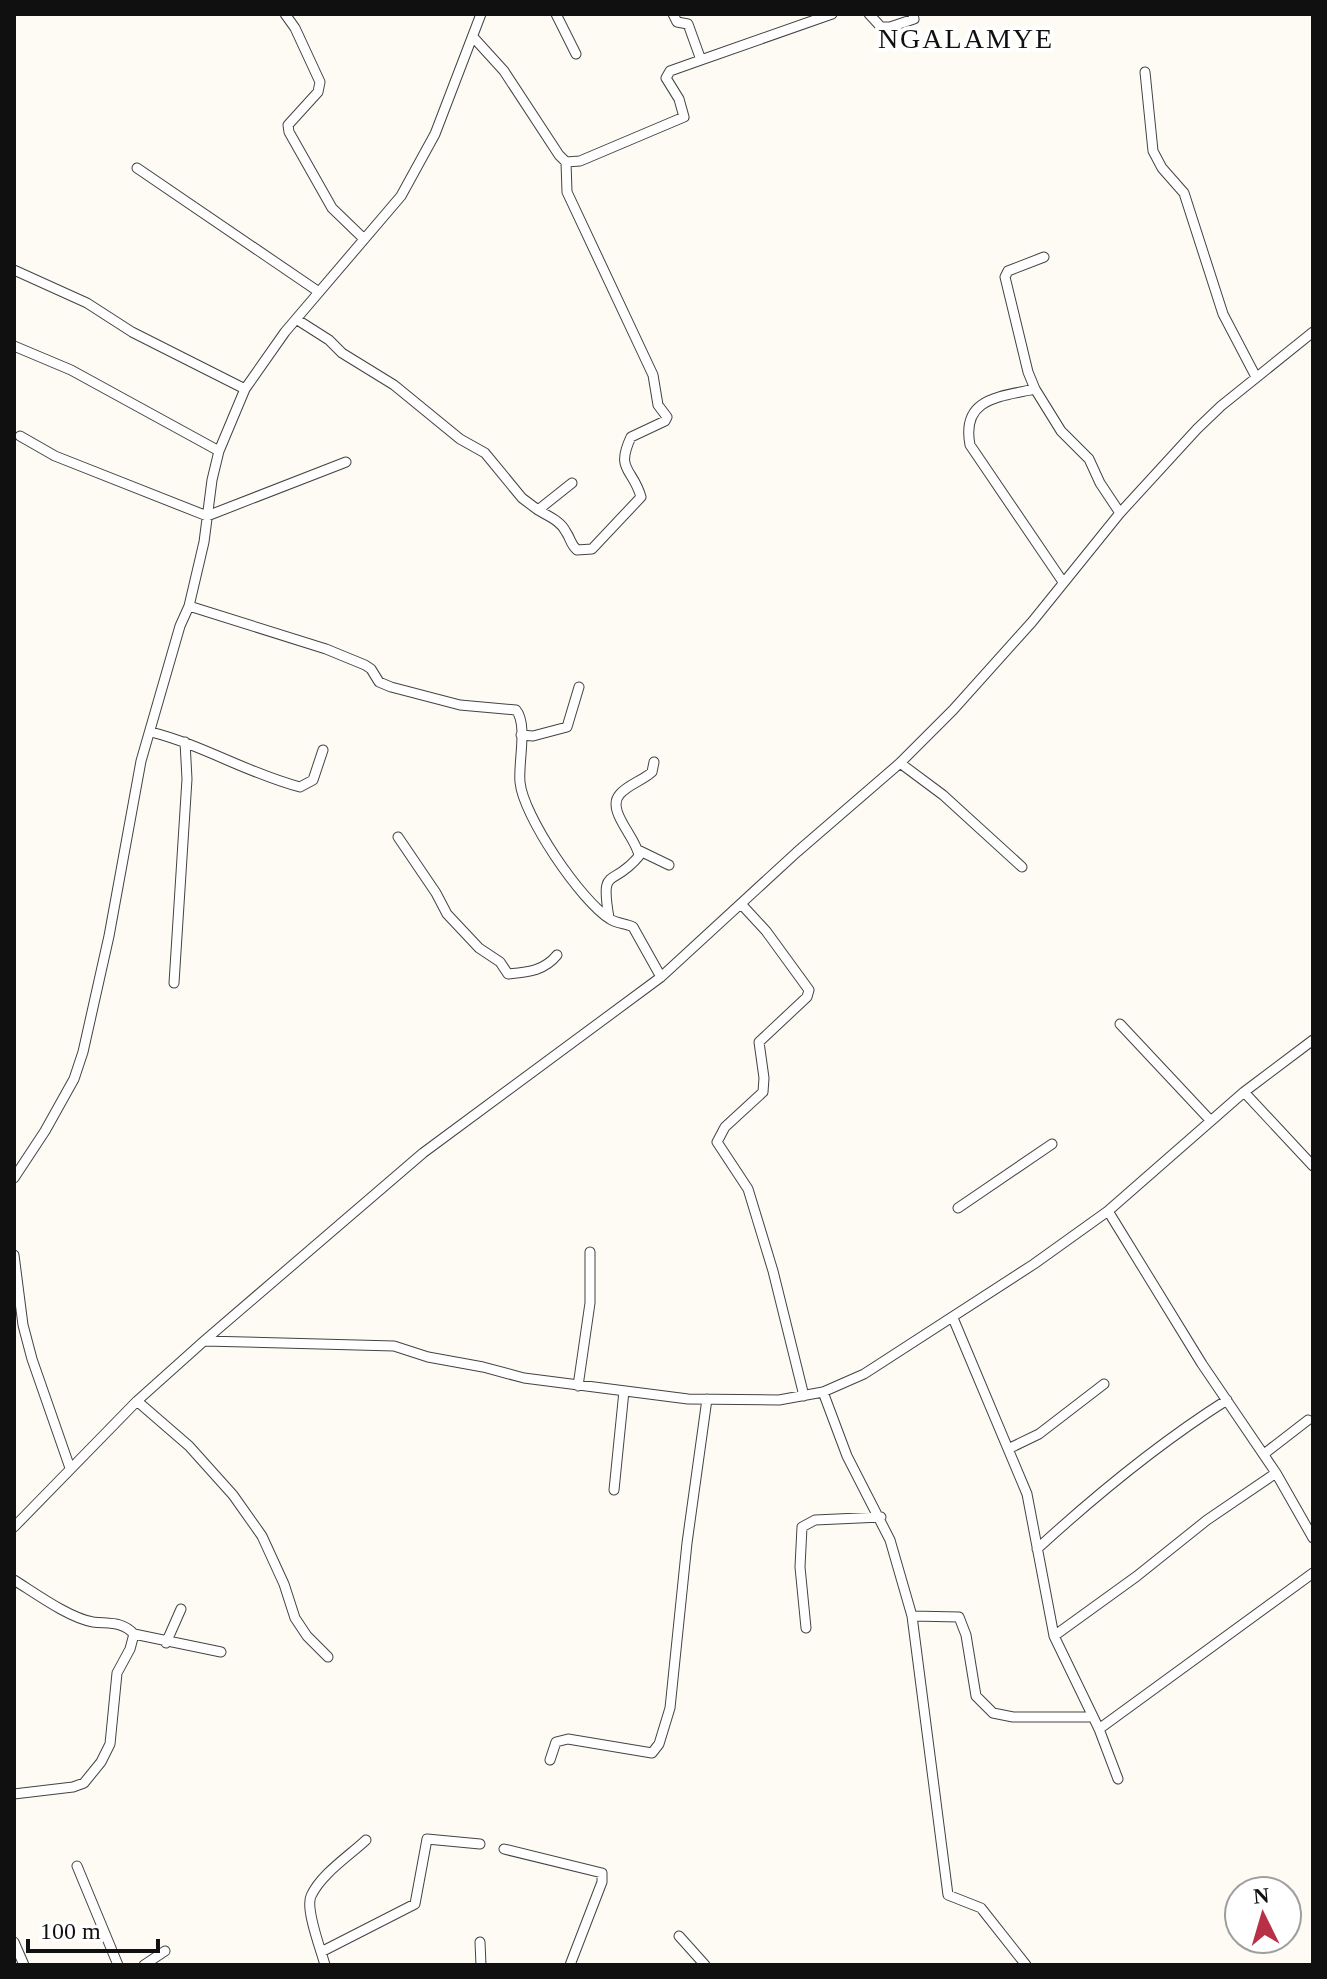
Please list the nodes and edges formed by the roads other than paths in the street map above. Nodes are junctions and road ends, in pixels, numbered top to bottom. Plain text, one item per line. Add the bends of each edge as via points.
1 (285, 14) edge
2 (481, 14) edge
3 (556, 14) edge
4 (673, 14) edge
5 (832, 14) edge
6 (869, 14) edge
7 (913, 14) edge
8 (474, 38) junction
9 (576, 54) dead end
10 (701, 60) junction
11 (1145, 72) dead end
12 (566, 162) junction
13 (137, 168) dead end
14 (363, 238) junction
15 (1044, 257) dead end
16 (14, 270) edge
17 (319, 292) junction
18 (296, 319) junction
19 (1313, 332) edge
20 (14, 346) edge
21 (1256, 377) junction
22 (245, 389) junction
23 (1035, 389) junction
24 (20, 436) dead end
25 (219, 451) junction
26 (346, 462) dead end
27 (572, 483) dead end
28 (538, 510) junction
29 (1120, 513) junction
30 (207, 516) junction
31 (1063, 582) junction
32 (189, 606) junction
33 (579, 687) dead end
34 (151, 732) junction
35 (521, 735) junction
36 (185, 742) junction
37 (323, 750) dead end
38 (654, 762) dead end
39 (900, 763) junction
40 (398, 837) dead end
41 (638, 850) junction
42 (669, 865) dead end
43 (1022, 867) dead end
44 (605, 886) junction
45 (585, 895) junction
46 (742, 905) junction
47 (609, 918) junction
48 (557, 955) dead end
49 (661, 977) junction
50 (174, 983) dead end
51 (1120, 1024) dead end
52 (1313, 1040) edge
53 (1244, 1092) junction
54 (1210, 1120) junction
55 (1052, 1144) dead end
56 (1313, 1166) edge
57 (14, 1178) edge
58 (958, 1208) dead end
59 (1108, 1211) junction
60 (590, 1252) dead end
61 (14, 1255) edge
62 (953, 1318) junction
63 (204, 1341) junction
64 (1104, 1384) dead end
65 (578, 1386) junction
66 (624, 1391) junction
67 (823, 1392) junction
68 (804, 1396) junction
69 (707, 1399) junction
70 (1227, 1400) junction
71 (137, 1401) junction
72 (1308, 1420) dead end
73 (1010, 1448) junction
74 (1264, 1454) junction
75 (70, 1468) junction
76 (1276, 1473) junction
77 (614, 1490) dead end
78 (881, 1517) junction
79 (14, 1527) edge
80 (1313, 1538) edge
81 (1037, 1549) junction
82 (1313, 1573) edge
83 (14, 1580) edge
84 (181, 1609) dead end
85 (912, 1616) junction
86 (806, 1628) dead end
87 (134, 1634) junction
88 (1054, 1636) junction
89 (166, 1643) junction
90 (221, 1652) dead end
91 (328, 1657) dead end
92 (1092, 1717) junction
93 (1099, 1729) junction
94 (550, 1760) dead end
95 (1118, 1779) dead end
96 (14, 1794) edge
97 (366, 1840) dead end
98 (480, 1844) dead end
99 (504, 1849) dead end
100 (77, 1866) dead end
101 (679, 1936) dead end
102 (14, 1942) edge
103 (480, 1942) dead end
104 (165, 1951) dead end
105 (321, 1952) junction
106 (20, 1964) edge
107 (118, 1965) edge
108 (144, 1965) edge
109 (325, 1965) edge
110 (481, 1965) edge
111 (570, 1965) edge
112 (705, 1965) edge
113 (1026, 1965) edge

1 - 14 street via 320,82 318,92 288,125 289,132 332,208
2 - 8 street
3 - 9 street
4 - 10 street via 677,22 688,24
5 - 10 street
6 - 7 street via 881,27 908,22
8 - 12 street via 504,71
8 - 14 street via 435,134 401,196
10 - 12 street via 670,71 666,78 684,117 580,161
11 - 21 street via 1153,151 1184,193 1223,314
12 - 28 street via 567,192 653,375 658,405 667,417 631,437 623,454 641,497 592,549 577,550 566,530
13 - 17 street
14 - 17 street
15 - 23 street via 1005,277
16 - 22 street via 87,303
17 - 18 street
18 - 22 street
18 - 28 street via 485,453
19 - 21 street
20 - 25 street via 71,370
21 - 29 street via 1197,429
22 - 25 street
23 - 29 street via 1061,431 1089,459
23 - 31 street via 981,404 967,429 970,445
24 - 30 street via 55,456
25 - 30 street
26 - 30 street
27 - 28 street
29 - 31 street
30 - 32 street
31 - 39 street
32 - 34 street
32 - 35 street via 326,649 371,669 379,682 391,687 460,705 516,710
33 - 35 street via 567,727
34 - 36 street
34 - 57 street via 83,1052 74,1079
35 - 45 street via 520,781 526,804
36 - 37 street via 300,787 313,780
36 - 50 street
38 - 41 street via 652,772 615,802
39 - 43 street
39 - 46 street
40 - 48 street via 447,914 508,974 549,965
41 - 42 street
41 - 44 street via 633,863
44 - 45 street
44 - 47 street
45 - 47 street
46 - 49 street
46 - 68 street via 809,990 759,1042 763,1092 725,1127 717,1142 748,1189
47 - 49 street via 633,927
49 - 63 street via 423,1153
51 - 54 street
52 - 53 street
53 - 54 street
53 - 56 street
54 - 59 street
55 - 58 street
59 - 62 street
59 - 70 street
60 - 65 street via 590,1303
61 - 75 street via 29,1348
62 - 67 street via 864,1374
62 - 73 street
63 - 65 street via 394,1346
63 - 71 street
64 - 73 street via 1039,1434
65 - 66 street
66 - 69 street
66 - 77 street
67 - 68 street
67 - 78 street via 847,1456
68 - 69 street
69 - 94 street via 670,1708 659,1744 652,1753 568,1739 556,1742
70 - 74 street
70 - 81 street via 1117,1480
71 - 75 street
71 - 91 street via 189,1446 233,1495 262,1536 295,1618
72 - 74 street
73 - 81 street via 1027,1494
74 - 76 street
75 - 79 street
76 - 80 street
76 - 88 street
78 - 85 street
78 - 86 street via 815,1520 802,1527
81 - 88 street
82 - 93 street
83 - 87 street via 89,1621 111,1622
84 - 89 street
85 - 92 street via 959,1617 976,1696 993,1713
85 - 113 street via 948,1895 981,1908
87 - 89 street
87 - 96 street via 117,1673 110,1744 101,1762 84,1783
88 - 92 street
89 - 90 street
92 - 93 street
93 - 95 street
97 - 105 street via 311,1896
98 - 105 street via 427,1839 415,1904
99 - 111 street via 602,1873
100 - 107 street
101 - 112 street
102 - 106 street
103 - 110 street
104 - 108 street
105 - 109 street

